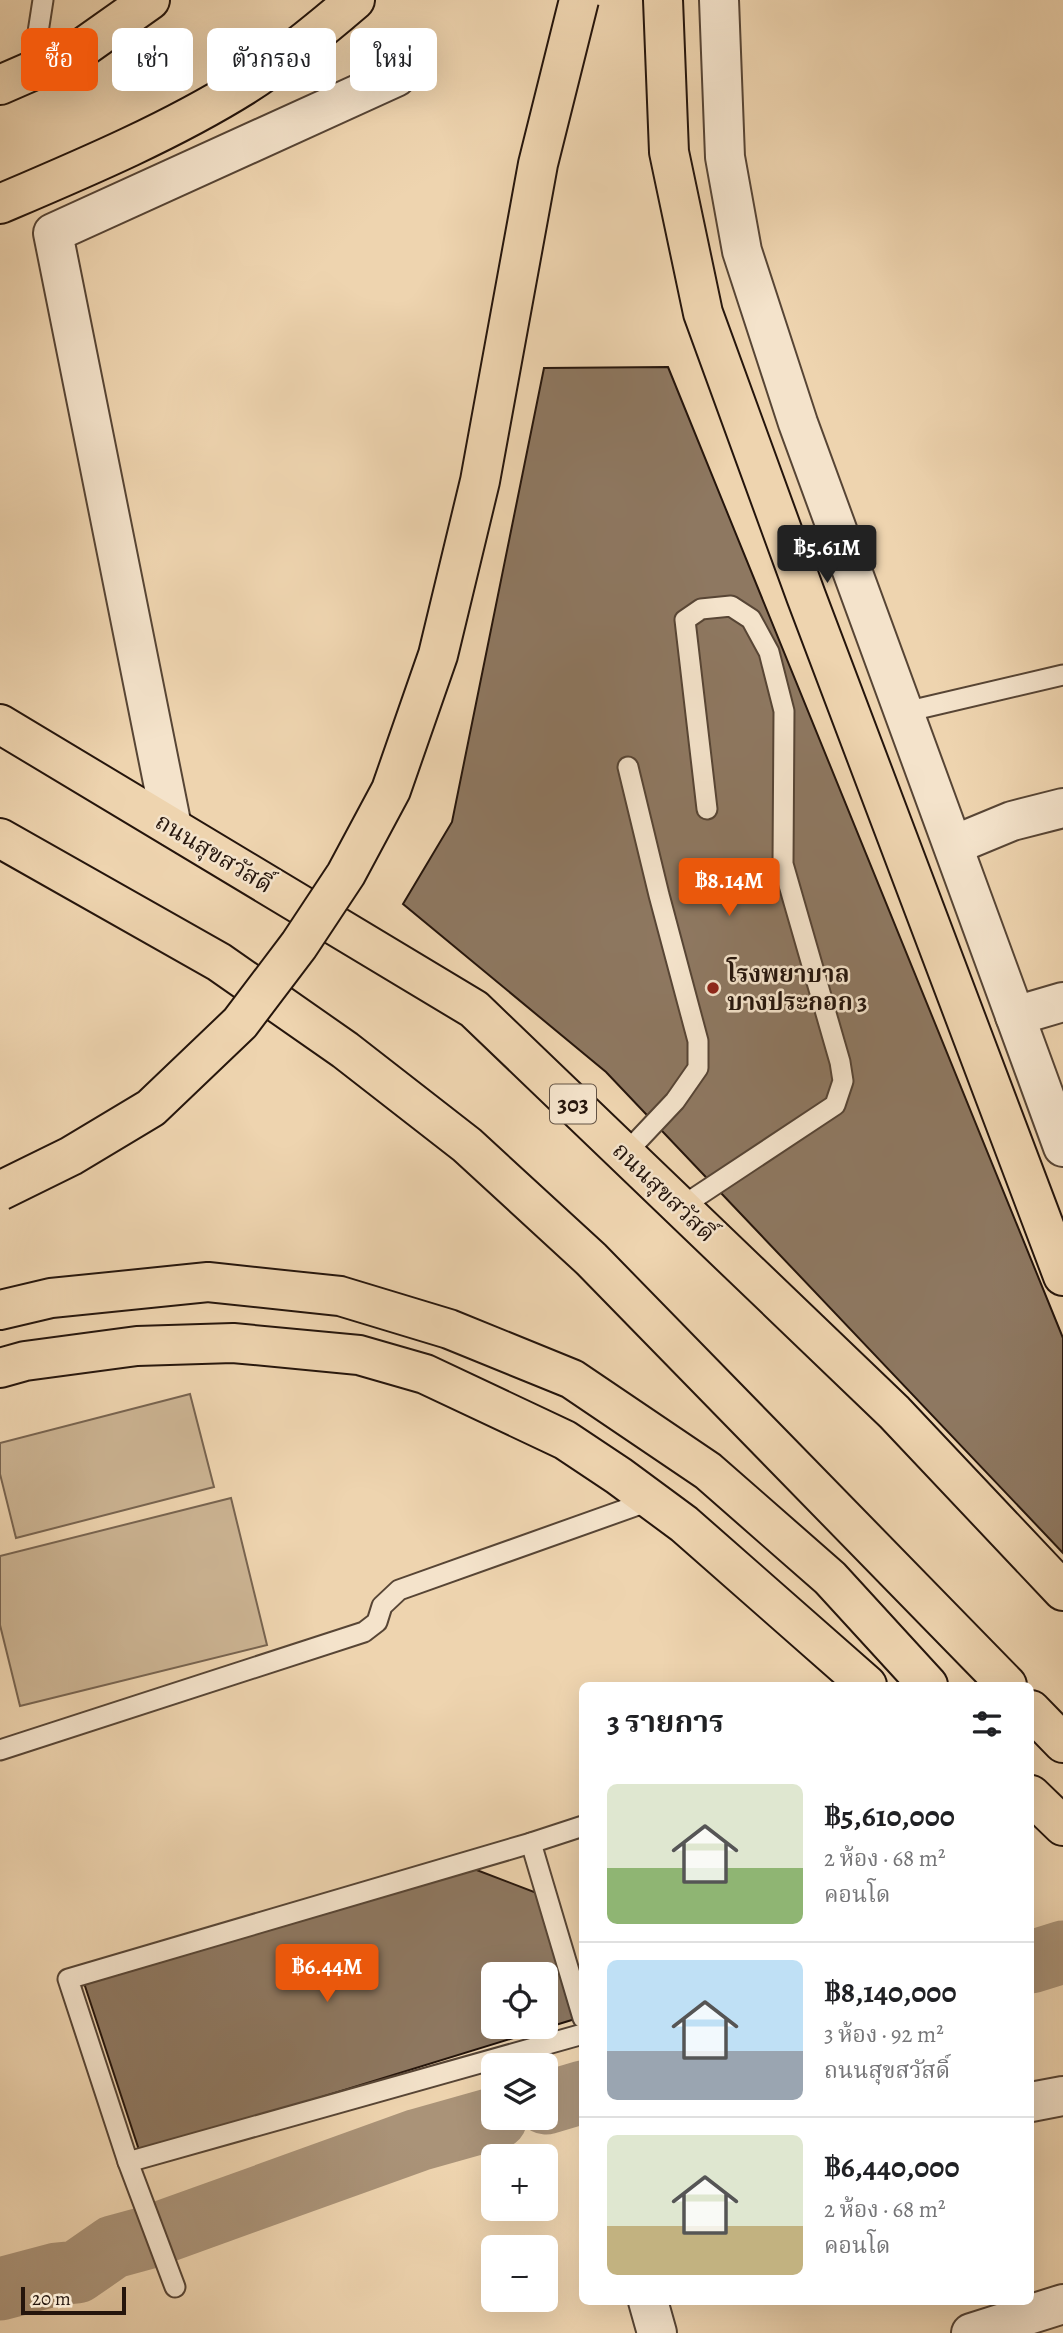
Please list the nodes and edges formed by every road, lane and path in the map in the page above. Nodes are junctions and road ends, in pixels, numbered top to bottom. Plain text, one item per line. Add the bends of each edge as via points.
1 (43, 0) edge
2 (150, 0) edge
3 (355, 0) edge
4 (579, 0) edge
5 (663, 0) edge
6 (719, 0) edge
7 (16, 78) edge
8 (367, 91) edge
9 (0, 204) edge
10 (1063, 674) edge
11 (905, 712) junction
12 (0, 724) edge
13 (628, 767) dead end
14 (1063, 808) edge
15 (707, 809) dead end
16 (172, 827) junction
17 (0, 838) edge
18 (954, 845) junction
19 (1063, 1002) edge
20 (1015, 1016) junction
21 (1063, 1147) edge
22 (625, 1154) junction
23 (0, 1191) edge
24 (681, 1208) junction
25 (1063, 1276) edge
26 (0, 1310) edge
27 (0, 1368) edge
28 (652, 1500) junction
29 (1063, 1591) edge
30 (864, 1682) edge
31 (925, 1682) edge
32 (1004, 1682) edge
33 (1034, 1713) edge
34 (1063, 1744) edge
35 (0, 1750) edge
36 (1034, 1798) edge
37 (1034, 1820) edge
38 (1063, 1826) edge
39 (579, 1827) edge
40 (1063, 1834) edge
41 (531, 1843) junction
42 (579, 2005) edge
43 (579, 2035) edge
44 (1063, 2096) edge
45 (1034, 2101) edge
46 (128, 2162) junction
47 (175, 2287) dead end
48 (1063, 2304) edge
49 (649, 2305) edge
50 (657, 2333) edge
51 (971, 2333) edge

1 - 7 lane
2 - 7 main road via 78,51
3 - 9 main road via 244,85 89,165
4 - 23 main road, bridge via 538,164 480,481 438,655 391,790 346,874 240,1023 151,1108 71,1156
5 - 25 main road via 669,152 703,313
6 - 11 street via 724,157 742,251 799,423
8 - 16 street via 53,233
10 - 11 lane
11 - 18 street
12 - 16 main road, ถนนสุขสวัสดิ์ / 303
13 - 22 lane via 698,1041 698,1068 675,1101
14 - 18 street via 1012,821
15 - 24 lane via 685,620 701,609 731,606 751,620 769,652 784,711 783,864 842,1081 835,1105
16 - 22 main road, ถนนสุขสวัสดิ์ / 303 via 474,1009
17 - 32 main road via 219,962 345,1050 467,1145 591,1259
18 - 20 street
19 - 20 street
20 - 21 street
22 - 24 main road, ถนนสุขสวัสดิ์ / 303
24 - 29 main road, ถนนสุขสวัสดิ์ / 303 via 894,1412
26 - 31 main road via 51,1298 208,1282 340,1296 449,1329 572,1379 708,1471 830,1578
27 - 28 main road via 138,1346 233,1343 359,1355 425,1374 553,1434
28 - 30 main road
28 - 35 lane via 398,1590 382,1606 377,1622 364,1632
33 - 34 main road
36 - 38 main road
37 - 40 main road
39 - 41 lane
41 - 42 lane
41 - 46 lane via 68,1979
43 - 46 lane
44 - 45 street
46 - 47 lane
48 - 51 street
49 - 50 street

